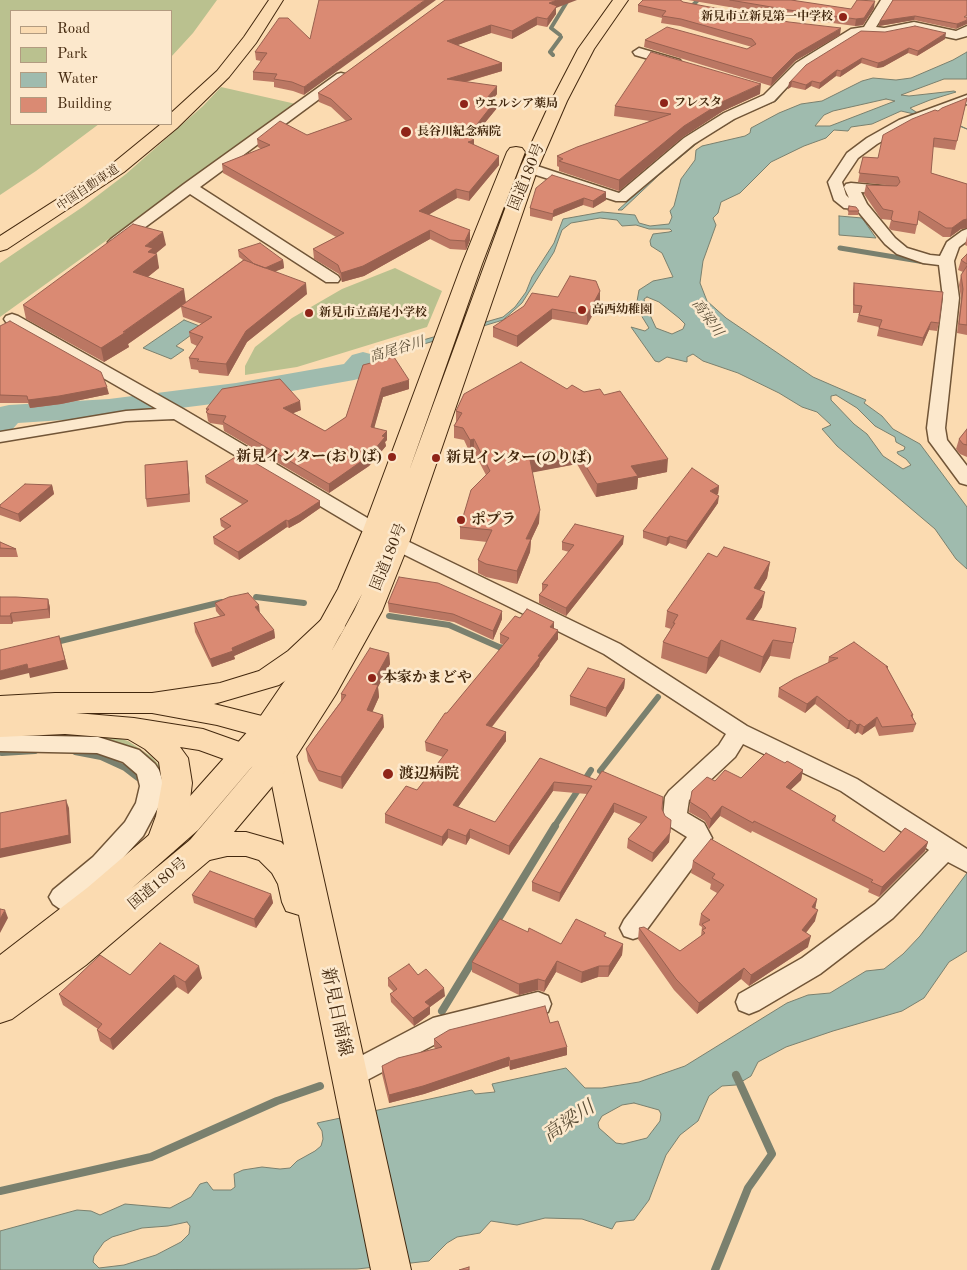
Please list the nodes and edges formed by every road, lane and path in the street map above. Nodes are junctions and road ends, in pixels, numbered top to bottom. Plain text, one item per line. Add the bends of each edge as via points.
1 (257, 0) edge
2 (276, 0) edge
3 (606, 0) edge
4 (621, 0) edge
5 (887, 0) edge
6 (836, 29) edge
7 (967, 30) edge
8 (862, 31) junction
9 (639, 52) dead end
10 (692, 67) edge
11 (350, 70) edge
12 (756, 87) edge
13 (546, 89) dead end
14 (774, 93) junction
15 (967, 99) edge
16 (172, 104) edge
17 (172, 122) edge
18 (148, 125) edge
19 (169, 125) edge
20 (522, 138) dead end
21 (118, 168) junction
22 (529, 168) junction
23 (190, 187) junction
24 (890, 190) edge
25 (860, 205) junction
26 (0, 228) edge
27 (967, 234) edge
28 (0, 245) edge
29 (104, 250) edge
30 (0, 255) edge
31 (946, 262) junction
32 (332, 279) dead end
33 (27, 307) edge
34 (6, 322) edge
35 (458, 334) junction
36 (172, 410) junction
37 (0, 437) edge
38 (967, 479) edge
39 (386, 536) junction
40 (331, 628) junction
41 (152, 703) junction
42 (0, 706) edge
43 (0, 726) edge
44 (134, 729) junction
45 (739, 732) junction
46 (274, 742) junction
47 (0, 743) edge
48 (246, 756) junction
49 (162, 843) junction
50 (201, 849) junction
51 (945, 850) junction
52 (967, 862) edge
53 (82, 911) junction
54 (633, 928) dead end
55 (0, 976) edge
56 (748, 1002) dead end
57 (538, 1004) dead end
58 (0, 1008) edge
59 (340, 1026) junction
60 (353, 1092) junction
61 (391, 1270) edge

1 - 16 main road via 232,39
2 - 17 main road, 中国自動車道 via 223,74
3 - 13 main road via 570,48
4 - 22 main road, 国道180号 via 586,49
5 - 8 street
6 - 8 street
7 - 8 street via 956,35 914,26 884,32
8 - 14 street via 800,66
9 - 10 street
11 - 23 street
12 - 14 street
14 - 22 street via 689,141 621,198
15 - 25 street via 904,124 872,140 852,156 835,182 839,197 849,205
18 - 26 main road, 中国自動車道 via 96,165
19 - 21 main road, 中国自動車道
20 - 35 main road, 国道180号 via 472,264
21 - 28 main road, 中国自動車道
21 - 30 main road via 52,221
22 - 35 main road, 国道180号 via 479,308
23 - 29 street
23 - 32 street
24 - 25 street via 851,187
25 - 31 street via 902,251
27 - 31 street via 952,245
31 - 38 street via 951,298 936,428 938,441
33 - 34 street
34 - 36 street
35 - 39 main road, 国道180号
35 - 39 main road, 国道180号 via 439,355
36 - 37 street
36 - 39 street
39 - 40 main road, 国道180号 via 351,589
39 - 45 street via 612,649
39 - 46 main road, 国道180号 via 368,611 326,687
40 - 41 main road via 298,658 269,678 220,693
40 - 46 main road, 国道180号
41 - 42 main road
41 - 46 main road via 217,715
43 - 44 main road via 65,723
44 - 48 main road via 203,740
44 - 49 main road via 155,741 173,758 177,783 172,816
45 - 51 street via 849,785
45 - 54 street via 727,750 677,797 674,817 696,830 700,838
46 - 48 main road, 国道180号
46 - 50 main road, 国道180号
46 - 59 main road, 新見日南線
47 - 53 street via 98,745 131,756 147,770 152,786 148,804 134,829 102,864 62,897
48 - 49 main road, 国道180号 via 188,821
49 - 53 main road, 国道180号
50 - 58 main road, 国道180号 via 74,955
50 - 59 main road via 246,844 270,851 284,864 294,883 312,961
51 - 52 street
51 - 56 street via 884,911 811,966
53 - 55 main road, 国道180号
57 - 60 street via 443,1026
59 - 60 main road, 新見日南線
60 - 61 main road, 新見日南線

